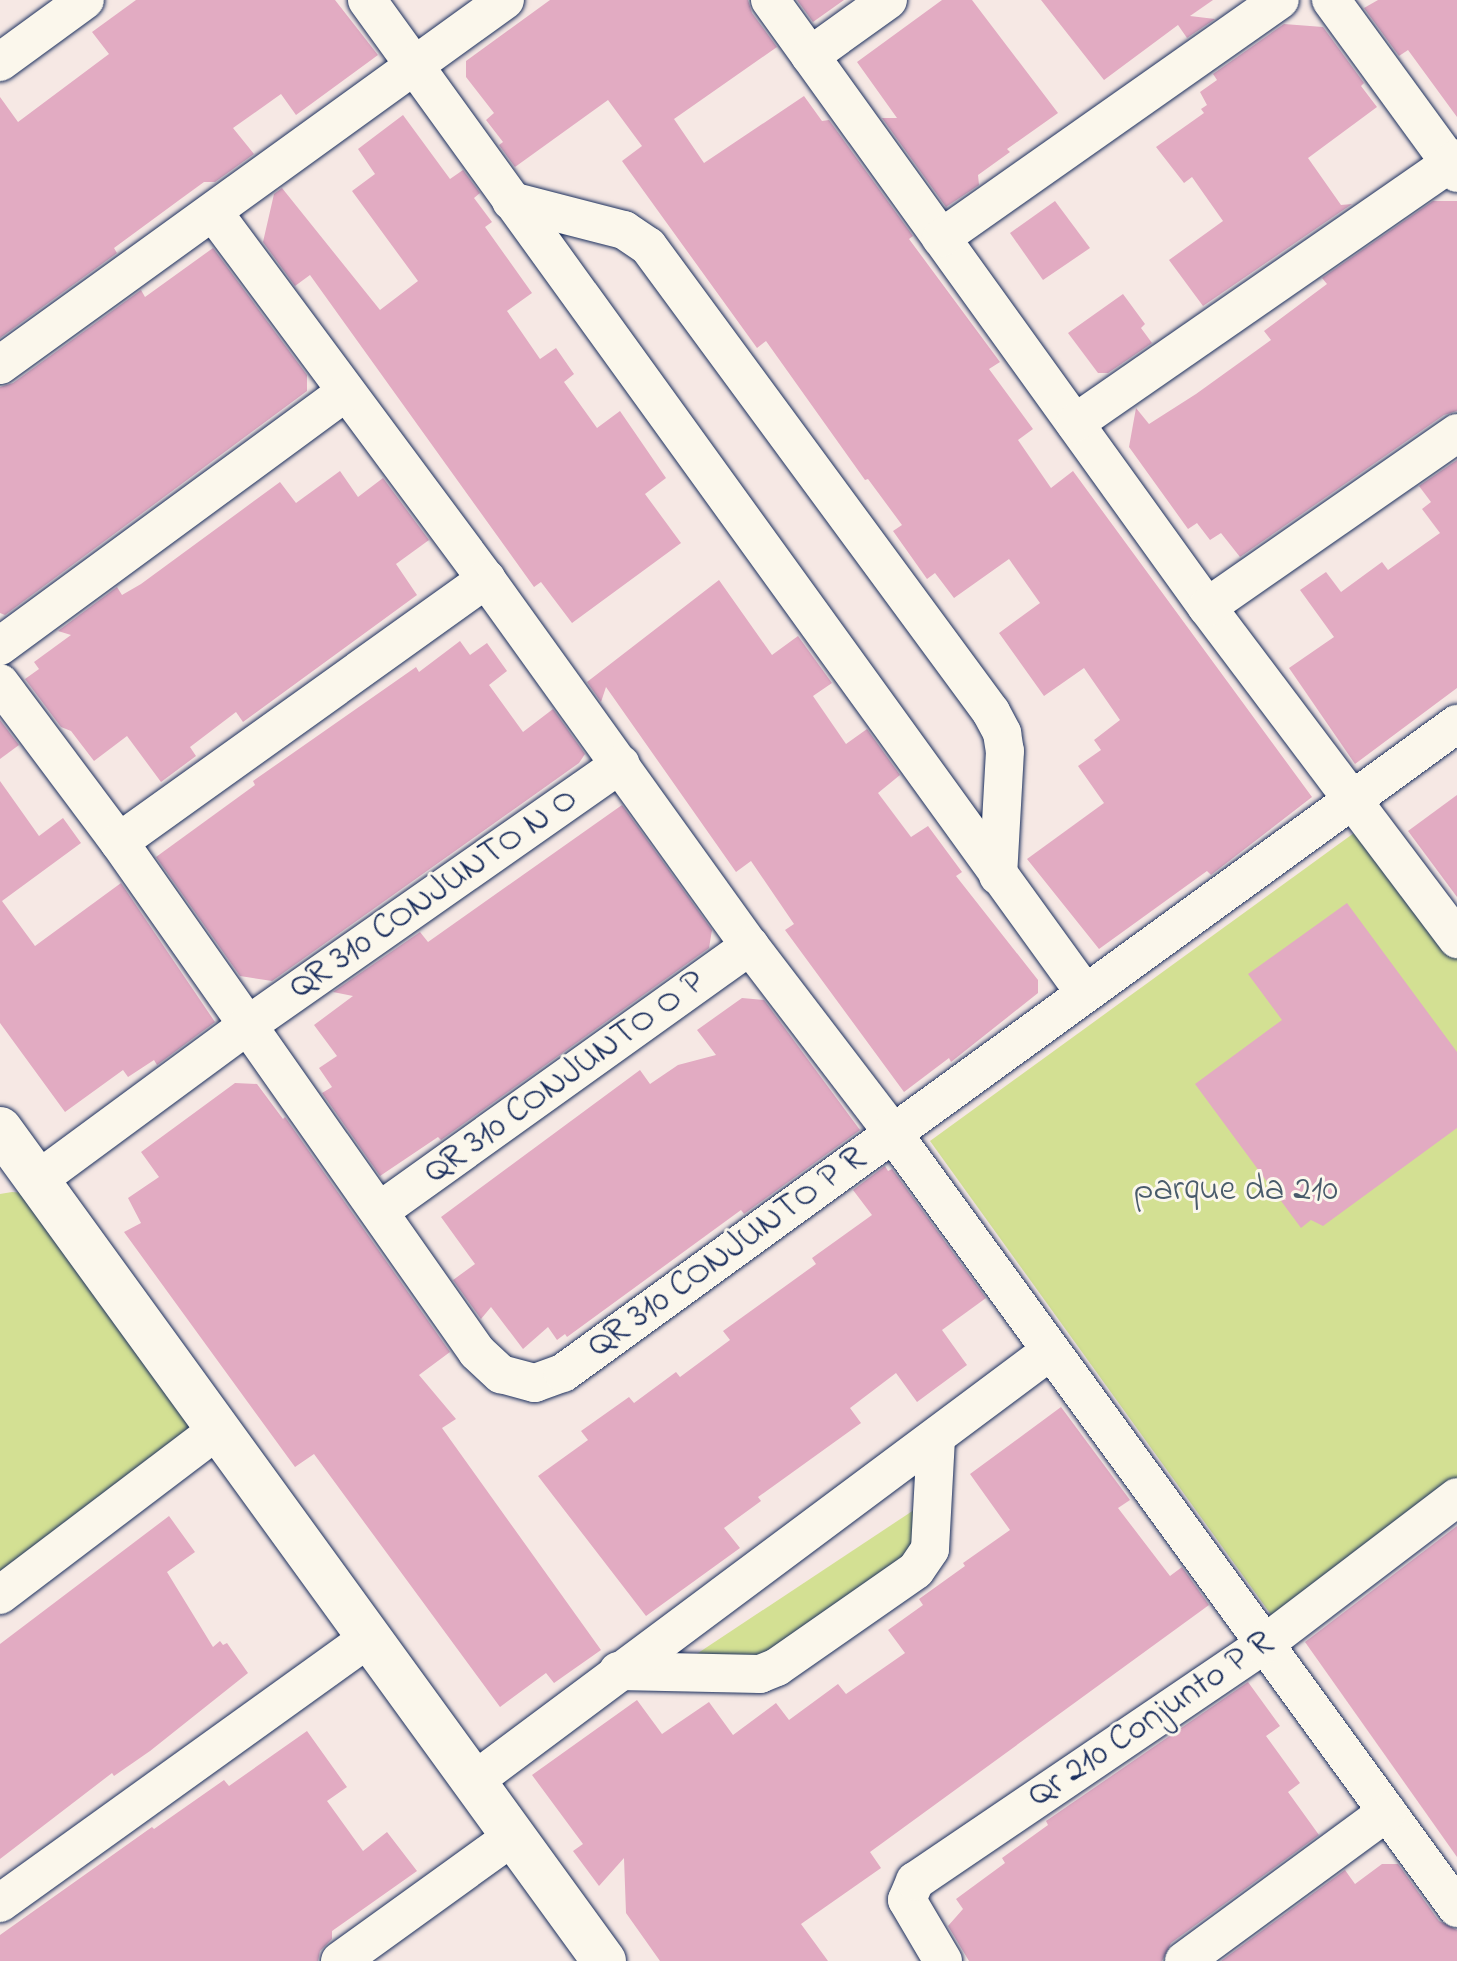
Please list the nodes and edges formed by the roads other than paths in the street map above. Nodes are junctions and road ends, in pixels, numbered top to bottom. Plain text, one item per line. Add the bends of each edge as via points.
1 (85, 0) edge
2 (367, 0) edge
3 (505, 0) edge
4 (770, 0) edge
5 (888, 0) edge
6 (1280, 0) edge
7 (1331, 0) edge
8 (810, 56) junction
9 (0, 62) edge
10 (414, 66) junction
11 (1455, 165) edge
12 (511, 201) junction
13 (214, 213) junction
14 (941, 238) junction
15 (0, 365) edge
16 (346, 392) junction
17 (1075, 423) junction
18 (1457, 433) edge
19 (486, 579) junction
20 (1207, 607) junction
21 (0, 646) edge
22 (0, 683) edge
23 (1457, 724) edge
24 (621, 764) junction
25 (1354, 799) junction
26 (119, 842) junction
27 (998, 876) junction
28 (1457, 939) edge
29 (750, 946) junction
30 (1084, 992) junction
31 (248, 1025) junction
32 (892, 1132) junction
33 (1, 1133) edge
34 (39, 1179) junction
35 (381, 1210) junction
36 (1049, 1352) junction
37 (216, 1431) junction
38 (936, 1439) junction
39 (1457, 1497) edge
40 (0, 1595) edge
41 (369, 1638) junction
42 (1263, 1645) junction
43 (618, 1671) junction
44 (474, 1781) junction
45 (1387, 1812) junction
46 (513, 1836) junction
47 (0, 1903) edge
48 (1457, 1908) edge
49 (340, 1961) edge
50 (604, 1961) edge
51 (943, 1961) edge
52 (1184, 1961) edge

1 - 9 street
2 - 10 street
3 - 10 street
4 - 8 street
5 - 8 street
6 - 14 street
7 - 11 street
8 - 14 street
10 - 12 street
10 - 13 street
11 - 17 street
12 - 27 street
12 - 27 street via 624,230 648,246 991,712 1005,751
13 - 15 street
13 - 16 street
14 - 17 street
16 - 19 street
16 - 21 street
17 - 20 street
18 - 20 street
19 - 24 street
19 - 26 street
20 - 25 street
22 - 26 street
23 - 25 street, QR 310 CONJUNTO P R
24 - 29 street
24 - 31 street, QR 310 CONJUNTO N O
25 - 28 street
25 - 30 street, QR 310 CONJUNTO P R
26 - 31 street
27 - 30 street
29 - 32 street
29 - 35 street, QR 310 CONJUNTO O P
30 - 32 street, QR 310 CONJUNTO P R
31 - 34 street, QR 310 CONJUNTO N O
31 - 35 street
32 - 35 street, QR 310 CONJUNTO P R via 563,1373 535,1383 501,1374 477,1352
32 - 36 street
33 - 34 street
34 - 37 street
36 - 38 street
36 - 42 street
37 - 40 street
37 - 41 street
38 - 43 street
38 - 43 street via 930,1549 916,1570 760,1674
39 - 42 street, Qr 210 Conjunto P R
41 - 44 street
41 - 47 street
42 - 45 street
42 - 51 street, Qr 210 Conjunto P R via 910,1885 911,1913
43 - 44 street
44 - 46 street
45 - 48 street
45 - 52 street
46 - 49 street
46 - 50 street

